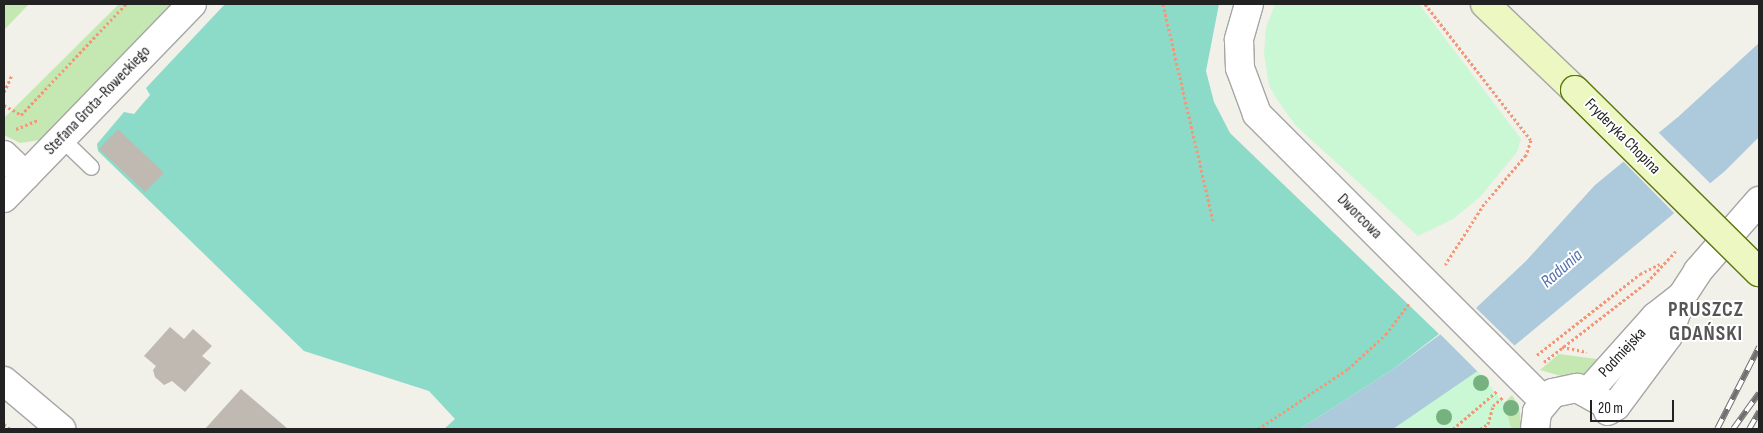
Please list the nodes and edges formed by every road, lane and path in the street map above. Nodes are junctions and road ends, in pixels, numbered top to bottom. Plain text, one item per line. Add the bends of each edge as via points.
1 (126, 4) edge
2 (192, 4) edge
3 (1163, 4) edge
4 (1249, 4) edge
5 (1425, 4) edge
6 (1485, 4) edge
7 (12, 75) dead end
8 (4, 92) edge
9 (4, 105) edge
10 (42, 118) dead end
11 (62, 139) junction
12 (8, 143) edge
13 (91, 167) dead end
14 (26, 176) junction
15 (4, 198) edge
16 (1759, 201) edge
17 (1213, 220) dead end
18 (1440, 272) dead end
19 (1759, 272) edge
20 (1682, 296) junction
21 (1413, 300) dead end
22 (1516, 374) junction
23 (4, 381) edge
24 (1588, 392) junction
25 (1544, 401) junction
26 (1609, 420) edge
27 (4, 424) edge
28 (10, 429) edge
29 (61, 429) edge
30 (1258, 429) edge
31 (1453, 429) edge
32 (1480, 429) edge
33 (1535, 429) edge

1 - 9 path via 21,115
2 - 11 street, Stefana Grota-Roweckiego
3 - 17 path
4 - 22 street, Dworcowa via 1239,40 1240,68 1257,114
5 - 18 path via 1531,140 1526,155 1484,204
6 - 19 main road, Fryderyka Chopina, bridge
7 - 8 path
10 - 12 path
11 - 13 lane
11 - 14 street, Stefana Grota-Roweckiego
12 - 14 street
14 - 15 street, Stefana Grota-Roweckiego
16 - 20 street, Podmiejska via 1712,253
20 - 24 street, Podmiejska via 1655,317
20 - 26 street, Podmiejska via 1668,336
21 - 30 path via 1386,334 1348,369
22 - 22 path via 1647,282 1663,262 1640,274
22 - 25 street, Dworcowa
22 - 31 path
22 - 32 path via 1493,406 1488,424
23 - 29 street
24 - 25 street via 1565,389
24 - 26 street via 1600,399
25 - 33 street via 1537,412
27 - 28 path

